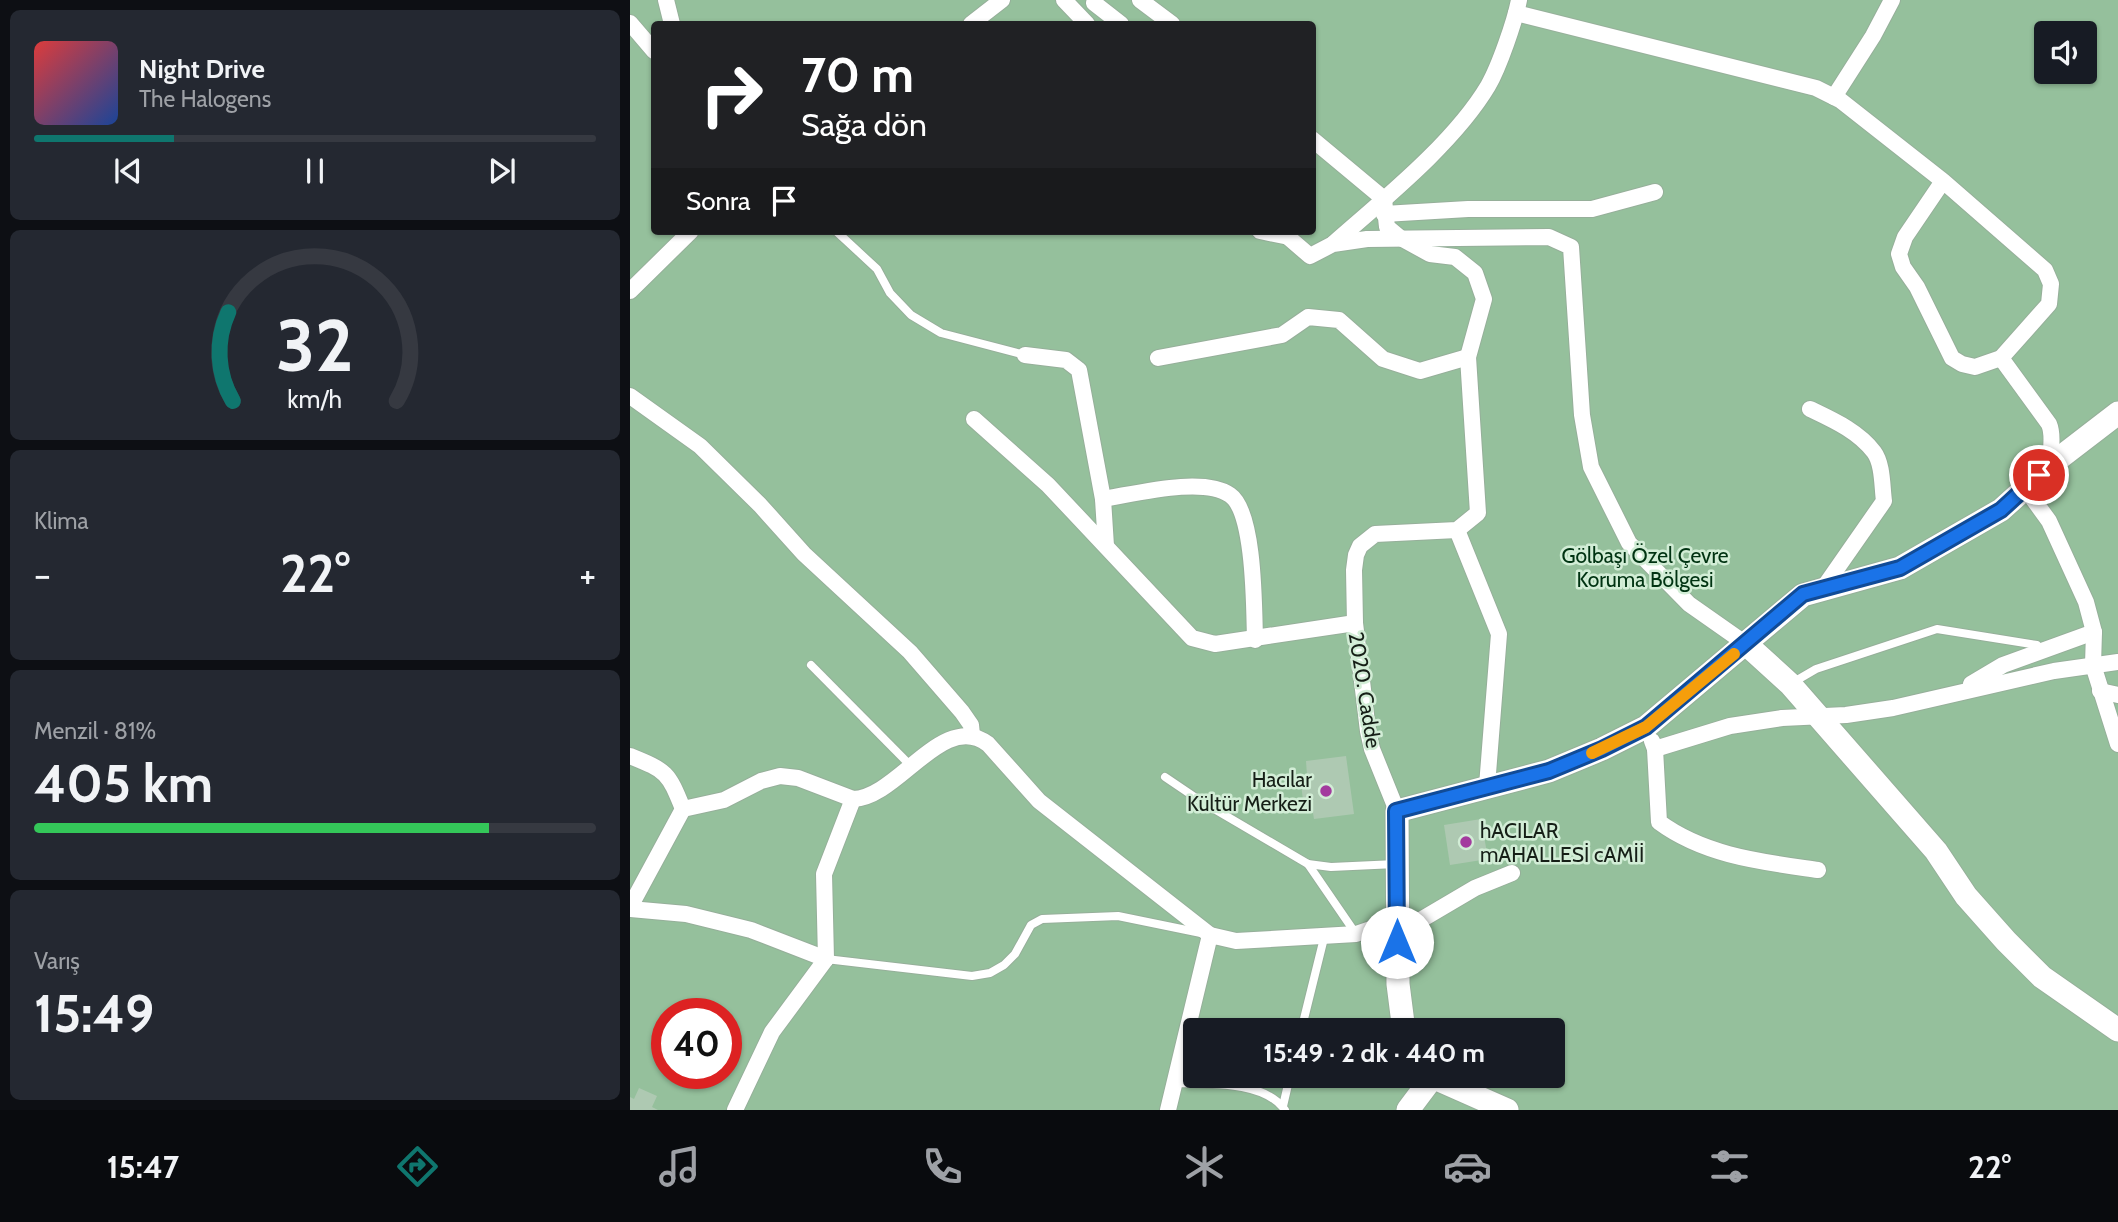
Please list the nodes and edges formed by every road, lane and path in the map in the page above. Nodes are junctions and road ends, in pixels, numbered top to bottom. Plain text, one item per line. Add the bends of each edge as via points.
1 (666, 0) edge
2 (1002, 0) edge
3 (1064, 0) edge
4 (1140, 0) edge
5 (1892, 0) edge
6 (1094, 2) edge
7 (1518, 7) edge
8 (671, 21) edge
9 (975, 21) edge
10 (1084, 21) edge
11 (1097, 21) edge
12 (1117, 21) edge
13 (1168, 21) edge
14 (630, 23) edge
15 (651, 48) edge
16 (1834, 97) junction
17 (1316, 143) edge
18 (1943, 181) junction
19 (1655, 192) dead end
20 (1384, 207) junction
21 (687, 235) edge
22 (840, 235) edge
23 (1287, 235) edge
24 (1399, 237) junction
25 (1333, 244) junction
26 (630, 291) edge
27 (1025, 355) joint
28 (1468, 357) junction
29 (1158, 358) dead end
30 (2001, 358) junction
31 (630, 396) edge
32 (1810, 409) dead end
33 (2118, 413) edge
34 (974, 419) dead end
35 (2053, 463) junction
36 (2025, 488) junction
37 (1103, 499) junction
38 (1457, 530) junction
39 (1106, 547) junction
40 (1824, 587) junction
41 (1355, 623) junction
42 (2094, 632) junction
43 (1255, 640) junction
44 (1746, 644) junction
45 (2043, 652) junction
46 (2118, 662) edge
47 (811, 665) dead end
48 (2093, 665) junction
49 (1790, 684) junction
50 (1960, 691) junction
51 (2100, 691) junction
52 (2118, 695) edge
53 (1819, 718) junction
54 (1646, 727) junction
55 (972, 735) junction
56 (2118, 744) edge
57 (1655, 749) junction
58 (630, 756) edge
59 (910, 765) junction
60 (1165, 777) dead end
61 (1487, 786) junction
62 (853, 799) junction
63 (683, 809) junction
64 (1396, 811) junction
65 (1308, 864) junction
66 (1397, 864) junction
67 (1818, 870) dead end
68 (1512, 873) dead end
69 (630, 908) edge
70 (1397, 920) junction
71 (1356, 934) junction
72 (1210, 935) junction
73 (1324, 938) junction
74 (826, 958) junction
75 (1304, 1018) edge
76 (1402, 1018) edge
77 (2118, 1030) edge
78 (1174, 1083) junction
79 (1288, 1088) edge
80 (1423, 1088) edge
81 (1456, 1088) edge
82 (1284, 1108) edge
83 (735, 1110) edge
84 (1168, 1110) edge
85 (1408, 1110) edge
86 (1507, 1110) edge

1 - 8 street
2 - 9 street
3 - 10 street
4 - 13 street
5 - 16 street
6 - 11 street
6 - 12 street
7 - 16 street via 1816,88
7 - 20 street via 1489,85 1456,130
14 - 15 street
16 - 18 street
17 - 20 street
18 - 30 street via 2049,277 2052,292 2046,310
18 - 30 street via 1902,243 1900,259 1952,358 1975,367
19 - 20 street via 1592,209
20 - 24 street via 1387,227
20 - 25 street
21 - 26 street
22 - 27 lane via 877,269 890,293 911,315 941,333
23 - 25 street via 1310,256
24 - 25 street
24 - 28 street via 1430,254 1455,257 1475,273 1483,299
24 - 44 street via 1549,237 1571,247 1582,415 1591,467 1629,543 1689,604
27 - 37 street via 1066,360 1079,370
28 - 29 street via 1420,371 1383,359 1339,320 1308,317 1282,335
28 - 38 street via 1478,513
30 - 35 street via 2049,424
31 - 55 street via 700,446 804,554 910,652 962,712
32 - 40 street via 1844,425 1875,454 1884,501
33 - 35 street
34 - 39 street via 1048,485
35 - 36 street
36 - 40 street via 2001,510 1900,568
36 - 42 street via 2049,521 2086,602
37 - 39 street
37 - 43 street via 1203,487 1230,494 1243,515 1253,571
38 - 41 street, 2020. Cadde via 1375,534 1360,546 1354,570
38 - 61 street via 1499,634
39 - 43 street via 1192,638 1215,644
40 - 44 street via 1803,594
41 - 43 street
41 - 64 street, 2020. Cadde via 1372,750
42 - 45 street
42 - 48 street
44 - 49 street
44 - 54 street
45 - 49 lane via 2037,645 1937,629 1816,669
45 - 50 street via 2003,665
46 - 48 street
47 - 59 lane
48 - 50 street
48 - 51 street
49 - 53 street
50 - 53 street via 1893,708
51 - 52 street
51 - 56 street
53 - 57 street via 1730,726
53 - 77 street via 1936,851 1966,896 2006,942 2042,977
54 - 57 street
54 - 61 street via 1549,771
55 - 59 street via 955,737
55 - 72 street via 988,744 1039,801
57 - 67 street via 1659,822 1694,842 1747,860
58 - 63 street via 670,778
59 - 62 street via 879,791
60 - 65 lane
61 - 64 street
62 - 63 street via 798,778 780,776 724,800
62 - 74 street via 824,874
63 - 69 street
64 - 66 street, 2020. Cadde
65 - 66 lane
65 - 71 lane
66 - 70 street, 2020. Cadde
68 - 70 street via 1475,888 1419,921
69 - 74 street via 686,914 751,930
70 - 71 street
70 - 76 street, 2020. Cadde
71 - 73 street
72 - 73 street via 1236,942
72 - 74 lane via 1118,916 1042,919 1031,925 1004,965 972,976
72 - 78 street
73 - 75 lane
74 - 83 street via 772,1032
78 - 82 lane via 1262,1091
78 - 84 street
79 - 82 lane
80 - 85 street
81 - 86 street

